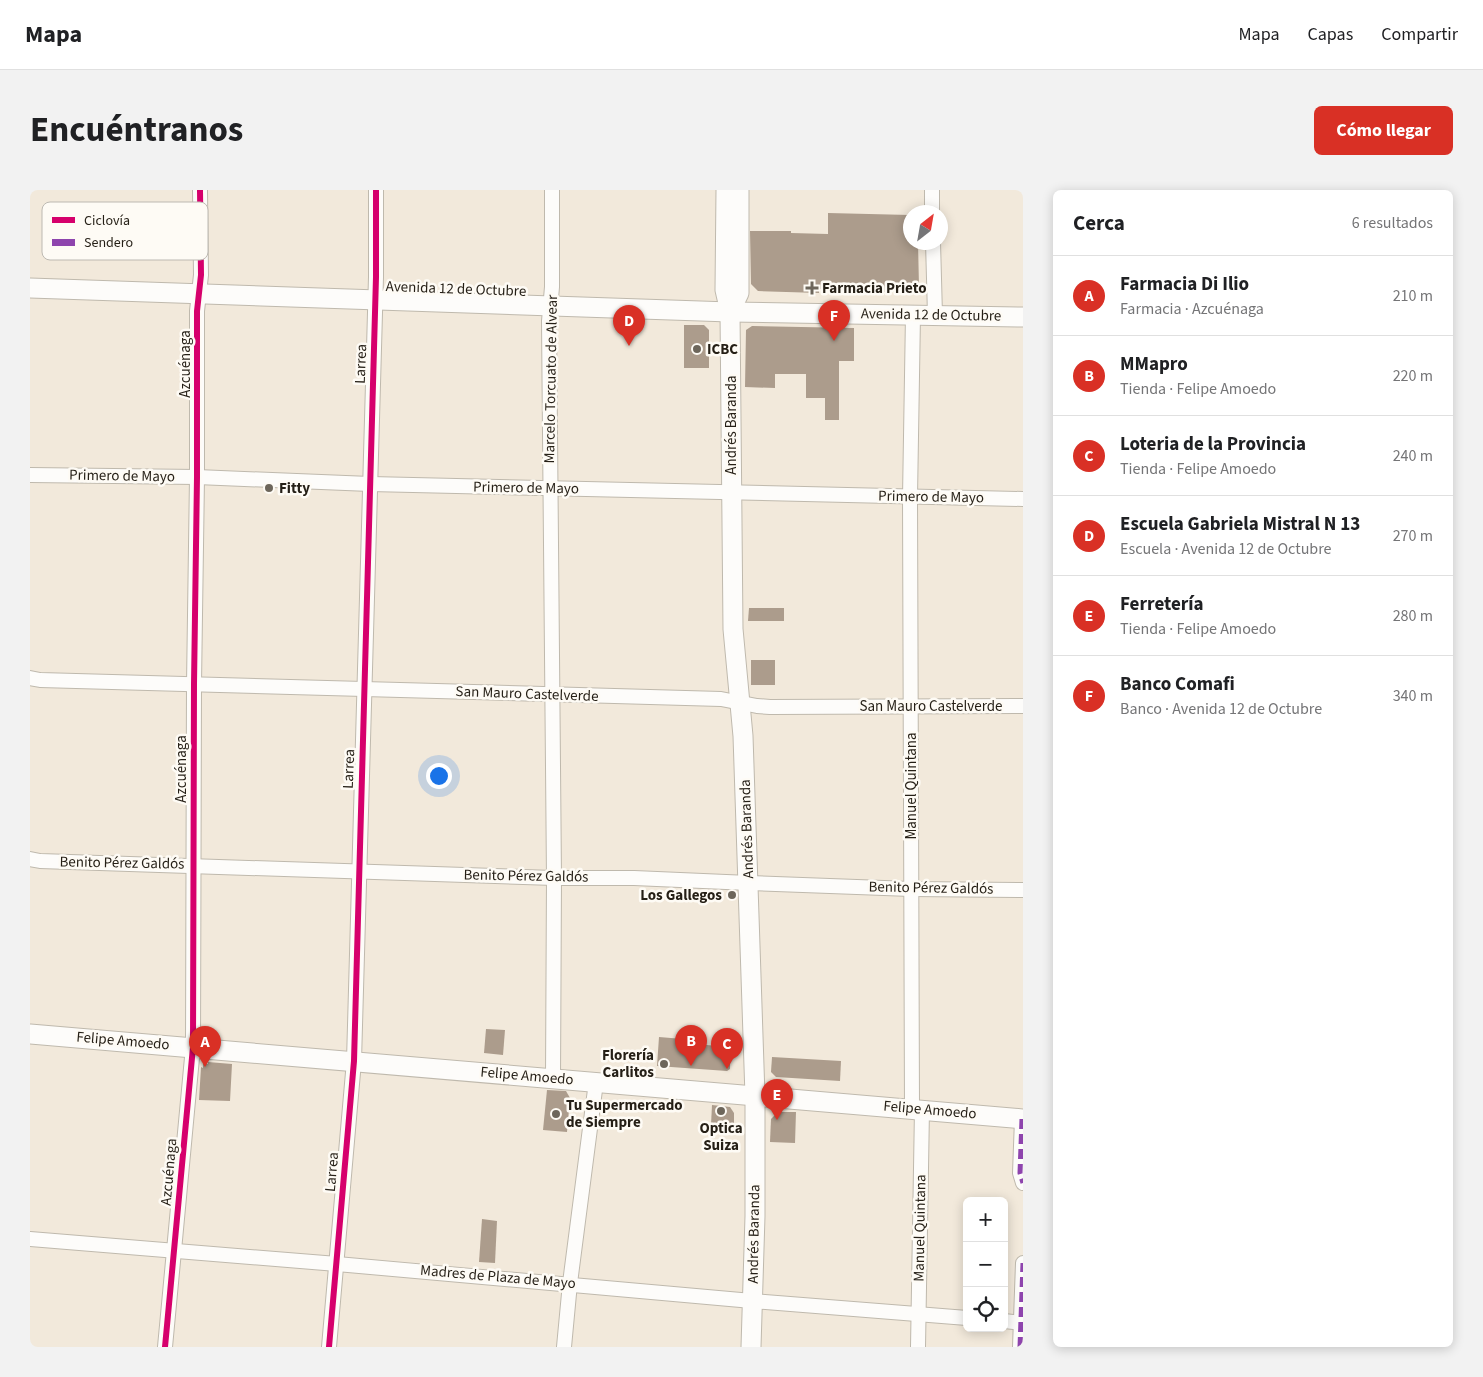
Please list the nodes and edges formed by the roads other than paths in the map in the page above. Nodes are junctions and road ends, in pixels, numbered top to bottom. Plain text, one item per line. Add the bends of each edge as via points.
1 (376, 190) edge
2 (552, 190) edge
3 (726, 190) edge
4 (740, 190) edge
5 (932, 190) edge
6 (932, 205) edge
7 (933, 250) edge
8 (201, 260) edge
9 (30, 288) edge
10 (198, 294) junction
11 (376, 299) junction
12 (550, 305) junction
13 (730, 312) junction
14 (913, 315) junction
15 (935, 315) junction
16 (1023, 317) edge
17 (30, 475) edge
18 (197, 477) junction
19 (370, 484) junction
20 (550, 488) junction
21 (731, 493) junction
22 (910, 497) junction
23 (1023, 499) edge
24 (30, 678) edge
25 (194, 684) junction
26 (364, 688) junction
27 (553, 695) junction
28 (740, 703) junction
29 (910, 706) junction
30 (1023, 706) edge
31 (30, 859) edge
32 (193, 865) junction
33 (359, 871) junction
34 (554, 878) junction
35 (749, 884) junction
36 (911, 889) junction
37 (1023, 890) edge
38 (30, 1034) edge
39 (193, 1047) junction
40 (354, 1061) junction
41 (553, 1078) junction
42 (596, 1082) junction
43 (755, 1096) junction
44 (917, 1109) junction
45 (1022, 1119) edge
46 (1023, 1183) edge
47 (30, 1239) edge
48 (175, 1251) junction
49 (1023, 1262) edge
50 (337, 1264) junction
51 (570, 1284) junction
52 (752, 1301) junction
53 (919, 1314) junction
54 (963, 1318) edge
55 (1008, 1321) edge
56 (1022, 1323) edge
57 (165, 1347) edge
58 (329, 1347) edge
59 (564, 1347) edge
60 (751, 1347) edge
61 (918, 1347) edge
62 (1020, 1347) edge

1 - 11 street, Larrea
2 - 12 street, Marcelo Torcuato de Alvear
3 - 13 main road, Andrés Baranda via 725,290
4 - 13 main road, Andrés Baranda via 739,293
5 - 6 street
7 - 15 street
8 - 10 street, Azcuénaga
9 - 10 main road, Avenida 12 de Octubre
10 - 11 main road, Avenida 12 de Octubre
10 - 18 street, Azcuénaga
11 - 12 main road, Avenida 12 de Octubre
11 - 19 street, Larrea
12 - 13 main road, Avenida 12 de Octubre
12 - 20 street, Marcelo Torcuato de Alvear
13 - 14 main road, Avenida 12 de Octubre
13 - 21 main road, Andrés Baranda
14 - 15 main road, Avenida 12 de Octubre
14 - 22 street, Manuel Quintana
15 - 16 main road, Avenida 12 de Octubre
17 - 18 street, Primero de Mayo
18 - 19 street, Primero de Mayo
18 - 25 street, Azcuénaga
19 - 20 street, Primero de Mayo
19 - 26 street, Larrea
20 - 21 street, Primero de Mayo
20 - 27 street, Marcelo Torcuato de Alvear
21 - 22 street, Primero de Mayo
21 - 28 main road, Andrés Baranda via 733,629
22 - 23 street, Primero de Mayo
22 - 29 street, Manuel Quintana
24 - 25 street, San Mauro Castelverde
25 - 26 street, San Mauro Castelverde
25 - 32 street, Azcuénaga
26 - 27 street, San Mauro Castelverde
26 - 33 street, Larrea
27 - 28 street, San Mauro Castelverde via 721,699
27 - 34 street, Marcelo Torcuato de Alvear
28 - 29 street, San Mauro Castelverde
28 - 35 main road, Andrés Baranda
29 - 30 street, San Mauro Castelverde
29 - 36 street, Manuel Quintana
31 - 32 street, Benito Pérez Galdós
32 - 33 street, Benito Pérez Galdós
32 - 39 street, Azcuénaga
33 - 34 street, Benito Pérez Galdós
33 - 40 street, Larrea
34 - 35 street, Benito Pérez Galdós
34 - 41 street, Marcelo Torcuato de Alvear
35 - 36 street, Benito Pérez Galdós
35 - 43 main road, Andrés Baranda
36 - 37 street, Benito Pérez Galdós
36 - 44 street, Manuel Quintana
38 - 39 main road, Felipe Amoedo
39 - 40 main road, Felipe Amoedo
39 - 48 street, Azcuénaga
40 - 41 main road, Felipe Amoedo
40 - 50 street, Larrea
41 - 42 main road, Felipe Amoedo
42 - 43 main road, Felipe Amoedo
42 - 51 street
43 - 44 main road, Felipe Amoedo
43 - 52 main road, Andrés Baranda
44 - 45 main road, Felipe Amoedo
44 - 53 street, Manuel Quintana
45 - 46 street via 1020,1174
47 - 48 street, Madres de Plaza de Mayo
48 - 50 street, Madres de Plaza de Mayo
48 - 57 street, Azcuénaga
49 - 56 street
50 - 51 street, Madres de Plaza de Mayo
50 - 58 street, Larrea
51 - 52 street, Madres de Plaza de Mayo
51 - 59 street
52 - 53 street, Madres de Plaza de Mayo
52 - 60 main road, Andrés Baranda
53 - 54 street, Madres de Plaza de Mayo
53 - 61 street, Manuel Quintana
55 - 56 street
56 - 62 street

